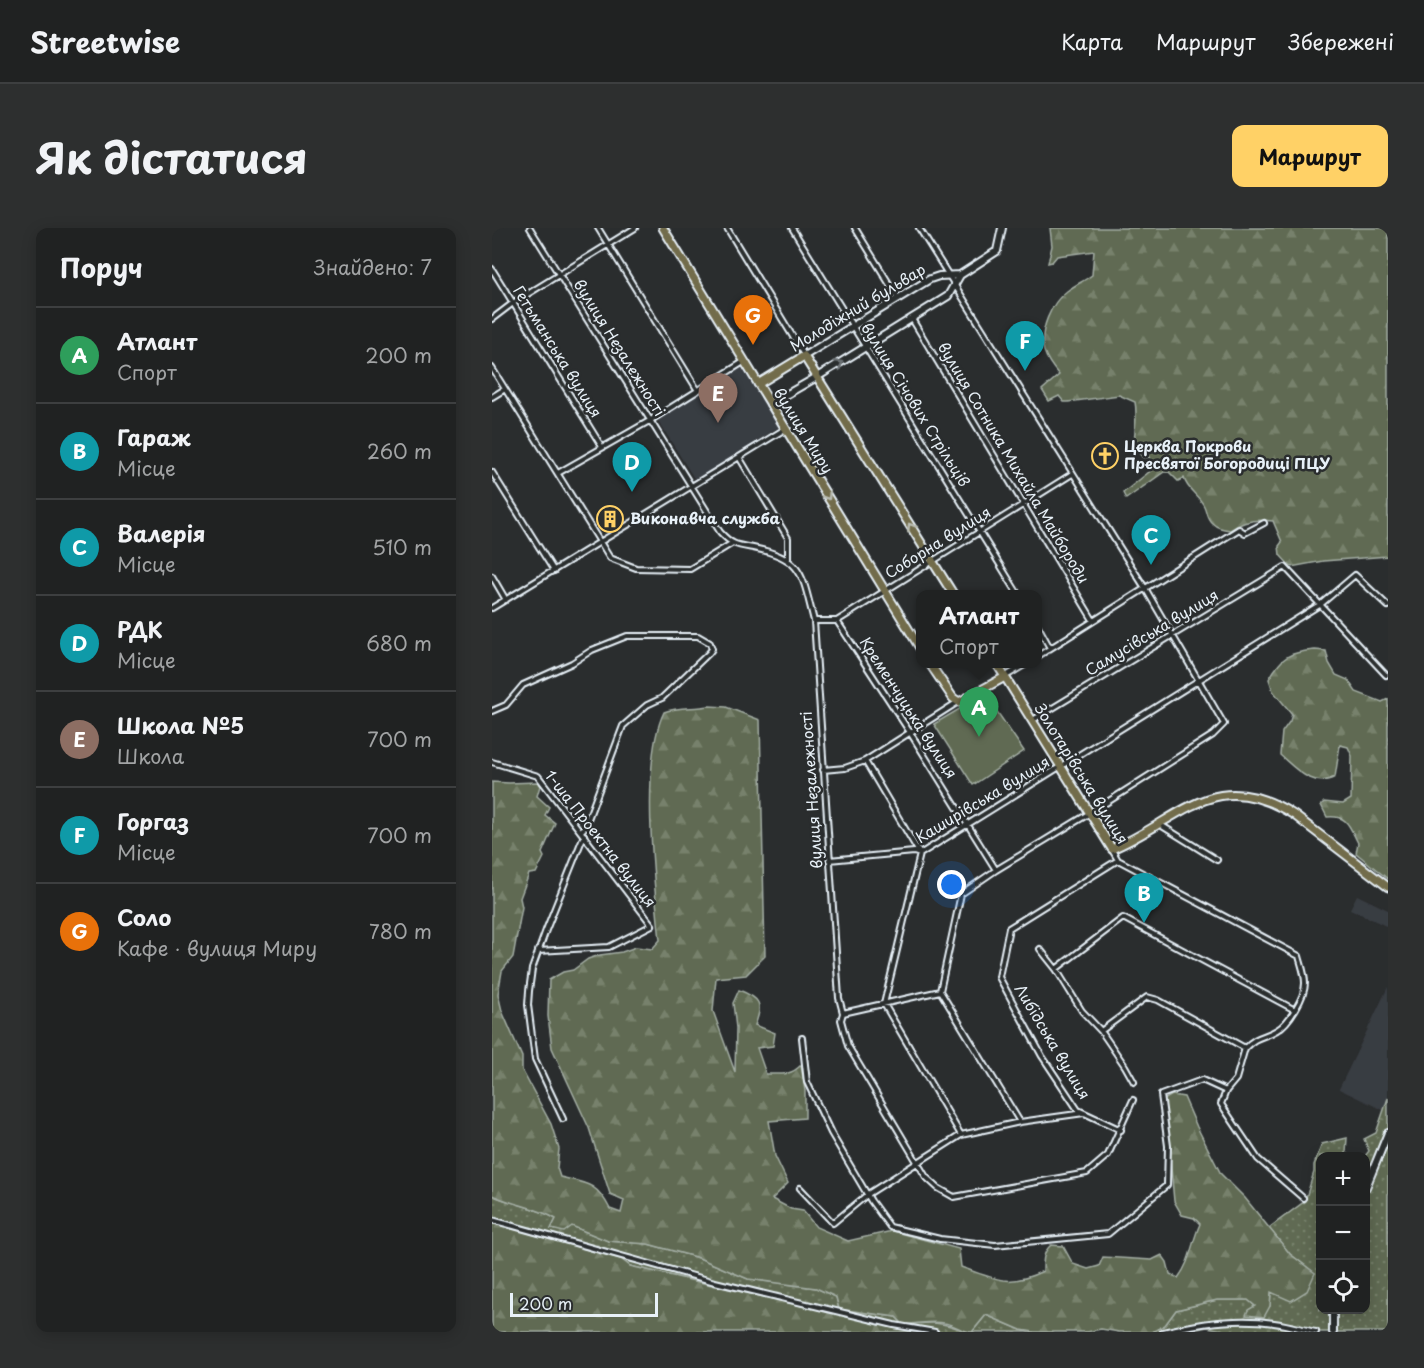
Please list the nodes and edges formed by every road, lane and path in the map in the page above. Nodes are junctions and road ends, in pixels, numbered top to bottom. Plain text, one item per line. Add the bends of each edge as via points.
1 (530, 228) edge
2 (598, 228) edge
3 (635, 228) edge
4 (663, 228) edge
5 (727, 228) edge
6 (792, 228) edge
7 (855, 228) edge
8 (919, 228) edge
9 (1002, 228) edge
10 (608, 245) junction
11 (492, 269) edge
12 (949, 275) junction
13 (960, 275) junction
14 (560, 276) junction
15 (955, 286) junction
16 (898, 299) junction
17 (513, 303) junction
18 (492, 319) edge
19 (912, 319) junction
20 (852, 327) junction
21 (865, 348) junction
22 (804, 356) junction
23 (745, 361) junction
24 (492, 368) edge
25 (817, 377) junction
26 (758, 384) junction
27 (505, 389) junction
28 (697, 389) junction
29 (492, 397) edge
30 (770, 404) junction
31 (651, 420) junction
32 (785, 429) junction
33 (602, 447) junction
34 (739, 457) junction
35 (492, 472) edge
36 (558, 473) junction
37 (1072, 474) junction
38 (693, 486) junction
39 (1024, 505) junction
40 (1264, 523) dead end
41 (980, 532) junction
42 (601, 542) junction
43 (731, 544) junction
44 (788, 559) junction
45 (932, 561) junction
46 (554, 571) junction
47 (492, 576) edge
48 (1145, 588) junction
49 (950, 590) edge
50 (1016, 590) edge
51 (885, 591) junction
52 (506, 600) junction
53 (1321, 604) junction
54 (1388, 606) edge
55 (492, 608) edge
56 (1093, 620) junction
57 (814, 621) junction
58 (837, 621) junction
59 (1042, 634) edge
60 (1172, 635) junction
61 (916, 640) edge
62 (1050, 648) junction
63 (1042, 653) edge
64 (933, 668) edge
65 (1000, 668) edge
66 (1018, 668) edge
67 (1386, 675) dead end
68 (1005, 677) junction
69 (1198, 680) junction
70 (959, 702) junction
71 (492, 711) edge
72 (1032, 720) junction
73 (911, 734) junction
74 (865, 761) junction
75 (492, 762) edge
76 (1061, 766) junction
77 (823, 770) junction
78 (1090, 813) junction
79 (967, 824) junction
80 (1158, 824) junction
81 (583, 833) junction
82 (1112, 849) junction
83 (920, 854) junction
84 (829, 860) junction
85 (1118, 860) junction
86 (1217, 860) dead end
87 (996, 870) junction
88 (1388, 887) edge
89 (1040, 949) dead end
90 (538, 951) junction
91 (1056, 969) junction
92 (940, 991) junction
93 (884, 1004) junction
94 (1295, 1010) junction
95 (843, 1013) junction
96 (1101, 1031) junction
97 (802, 1038) dead end
98 (1245, 1048) junction
99 (1134, 1082) dead end
100 (1226, 1090) junction
101 (1133, 1100) dead end
102 (1084, 1113) junction
103 (563, 1119) dead end
104 (1020, 1122) junction
105 (1121, 1130) junction
106 (1388, 1133) edge
107 (961, 1135) junction
108 (917, 1162) junction
109 (1370, 1175) edge
110 (800, 1188) dead end
111 (868, 1194) junction
112 (1303, 1198) dead end
113 (492, 1220) edge
114 (1333, 1314) edge
115 (935, 1332) edge
116 (1163, 1332) edge
117 (1316, 1332) edge
118 (1333, 1332) edge

1 - 14 street, вулиця Незалежності
2 - 10 street
3 - 10 street
4 - 23 main road, вулиця Миру
5 - 22 street
6 - 20 street, вулиця Січових Стрільців
7 - 16 street
8 - 12 street
9 - 13 main road via 997,251
10 - 14 street
10 - 28 street
11 - 17 street, Гетьманська вулиця
12 - 13 main road, Молодіжний бульвар
12 - 15 street
12 - 16 main road, Молодіжний бульвар via 930,279
13 - 15 main road
14 - 17 street
14 - 31 street, вулиця Незалежності
15 - 19 main road via 948,296
15 - 37 street
16 - 20 main road, Молодіжний бульвар
17 - 18 street
17 - 33 street, Гетьманська вулиця
19 - 21 main road
19 - 39 street, вулиця Сотника Михайла Майбороди
20 - 21 street, вулиця Січових Стрільців
20 - 22 main road, Молодіжний бульвар
25 -> 21 main road
21 - 41 street, вулиця Січових Стрільців
22 - 25 main road
22 - 26 main road, Молодіжний бульвар
23 - 26 main road, вулиця Миру
23 - 28 street
24 - 27 street
25 - 30 main road
45 -> 25 main road
26 - 30 main road, вулиця Миру
27 - 29 street
27 - 36 street
28 - 31 street
30 - 32 main road, вулиця Миру
31 - 33 street
31 - 38 street, вулиця Незалежності
32 - 34 street
32 -> 51 main road, вулиця Миру
33 - 36 street
34 - 38 street
34 - 44 street via 788,538
35 - 46 street
36 - 42 street
37 - 39 street, Соборна вулиця
37 - 48 street
38 - 42 street
38 - 43 street, вулиця Незалежності
39 - 41 street, Соборна вулиця
39 - 56 street, вулиця Сотника Михайла Майбороди
40 - 48 street via 1245,533 1239,529
41 - 45 street, Соборна вулиця
41 - 50 street, вулиця Січових Стрільців
42 - 43 street via 609,558 623,565 673,570 690,569
42 - 46 street
43 - 44 street
44 - 57 street, вулиця Незалежності via 803,581
45 - 49 main road
45 - 51 street, Соборна вулиця
46 - 52 street
47 - 52 street
48 - 56 street
48 - 60 street
51 - 58 street, Соборна вулиця
51 - 61 main road, вулиця Миру
52 - 55 street
53 - 54 street, Каширівська вулиця via 1355,575
53 - 60 street, Самусівська вулиця via 1285,567
53 - 67 street
53 - 69 street, Каширівська вулиця
56 - 62 street
57 - 58 street
57 - 77 street, вулиця Незалежності
58 - 73 street, Кременчуцька вулиця
59 - 62 street
60 - 69 street
60 - 72 street, Самусівська вулиця
62 - 63 street
64 - 70 main road
65 - 68 main road, Золотарівська вулиця
66 - 68 street
68 - 70 main road
68 - 72 main road, Золотарівська вулиця
69 - 76 street, Каширівська вулиця
69 - 78 street via 1224,724 1213,735
70 - 73 street
71 - 81 street via 506,705 523,685 627,636 698,636 710,643 712,649 662,698 647,705 623,726
72 - 76 main road, Золотарівська вулиця
73 - 74 street
73 - 79 street, Кременчуцька вулиця
74 - 77 street
74 - 83 street
75 - 81 street, 1-ша Проектна вулиця via 538,776
76 - 78 main road, Золотарівська вулиця
76 - 79 street, Каширівська вулиця
77 - 84 street, вулиця Незалежності
78 - 82 main road, Золотарівська вулиця
78 - 87 street
79 - 83 street, Каширівська вулиця
79 - 87 street, Кременчуцька вулиця
80 - 82 main road
80 - 86 street
80 - 88 main road via 1213,796 1242,794 1263,798 1294,815
81 - 90 street
81 - 90 street, 1-ша Проектна вулиця via 652,925 609,947
82 - 85 street, Золотарівська вулиця
83 - 84 street, Каширівська вулиця
83 - 93 street
84 - 95 street, вулиця Незалежності
85 - 94 street, Золотарівська вулиця via 1299,956 1305,983
85 - 102 street, Либідська вулиця via 1009,928 999,976 1042,1056 1078,1110
87 - 92 street via 961,894
89 - 91 street
90 - 103 street via 528,1005 535,1059
91 - 94 street via 1123,918
91 - 96 street via 1082,1011
92 - 93 street
92 - 104 street
93 - 95 street
93 - 107 street
94 - 98 street via 1278,1030 1254,1039
95 - 108 street, вулиця Незалежності via 841,1020 848,1046
96 - 98 street via 1147,997
96 - 99 street
97 - 111 street via 807,1082 831,1133
98 - 100 street via 1236,1079
100 - 111 street via 1202,1080 1161,1095 1168,1146 1167,1185 1108,1234 995,1245 940,1239 891,1227
100 - 112 street via 1221,1104 1258,1159
101 - 105 street, вулиця Незалежності
102 - 104 street
102 - 105 street, Либідська вулиця
104 - 107 street
105 - 108 street, вулиця Незалежності via 1108,1155 1088,1173 963,1197 954,1197 938,1188
106 - 109 main road
107 - 108 street
108 - 111 street
110 - 111 street via 833,1223
113 - 115 street via 715,1282
114 - 118 main road
116 - 117 street via 1216,1322 1273,1323

